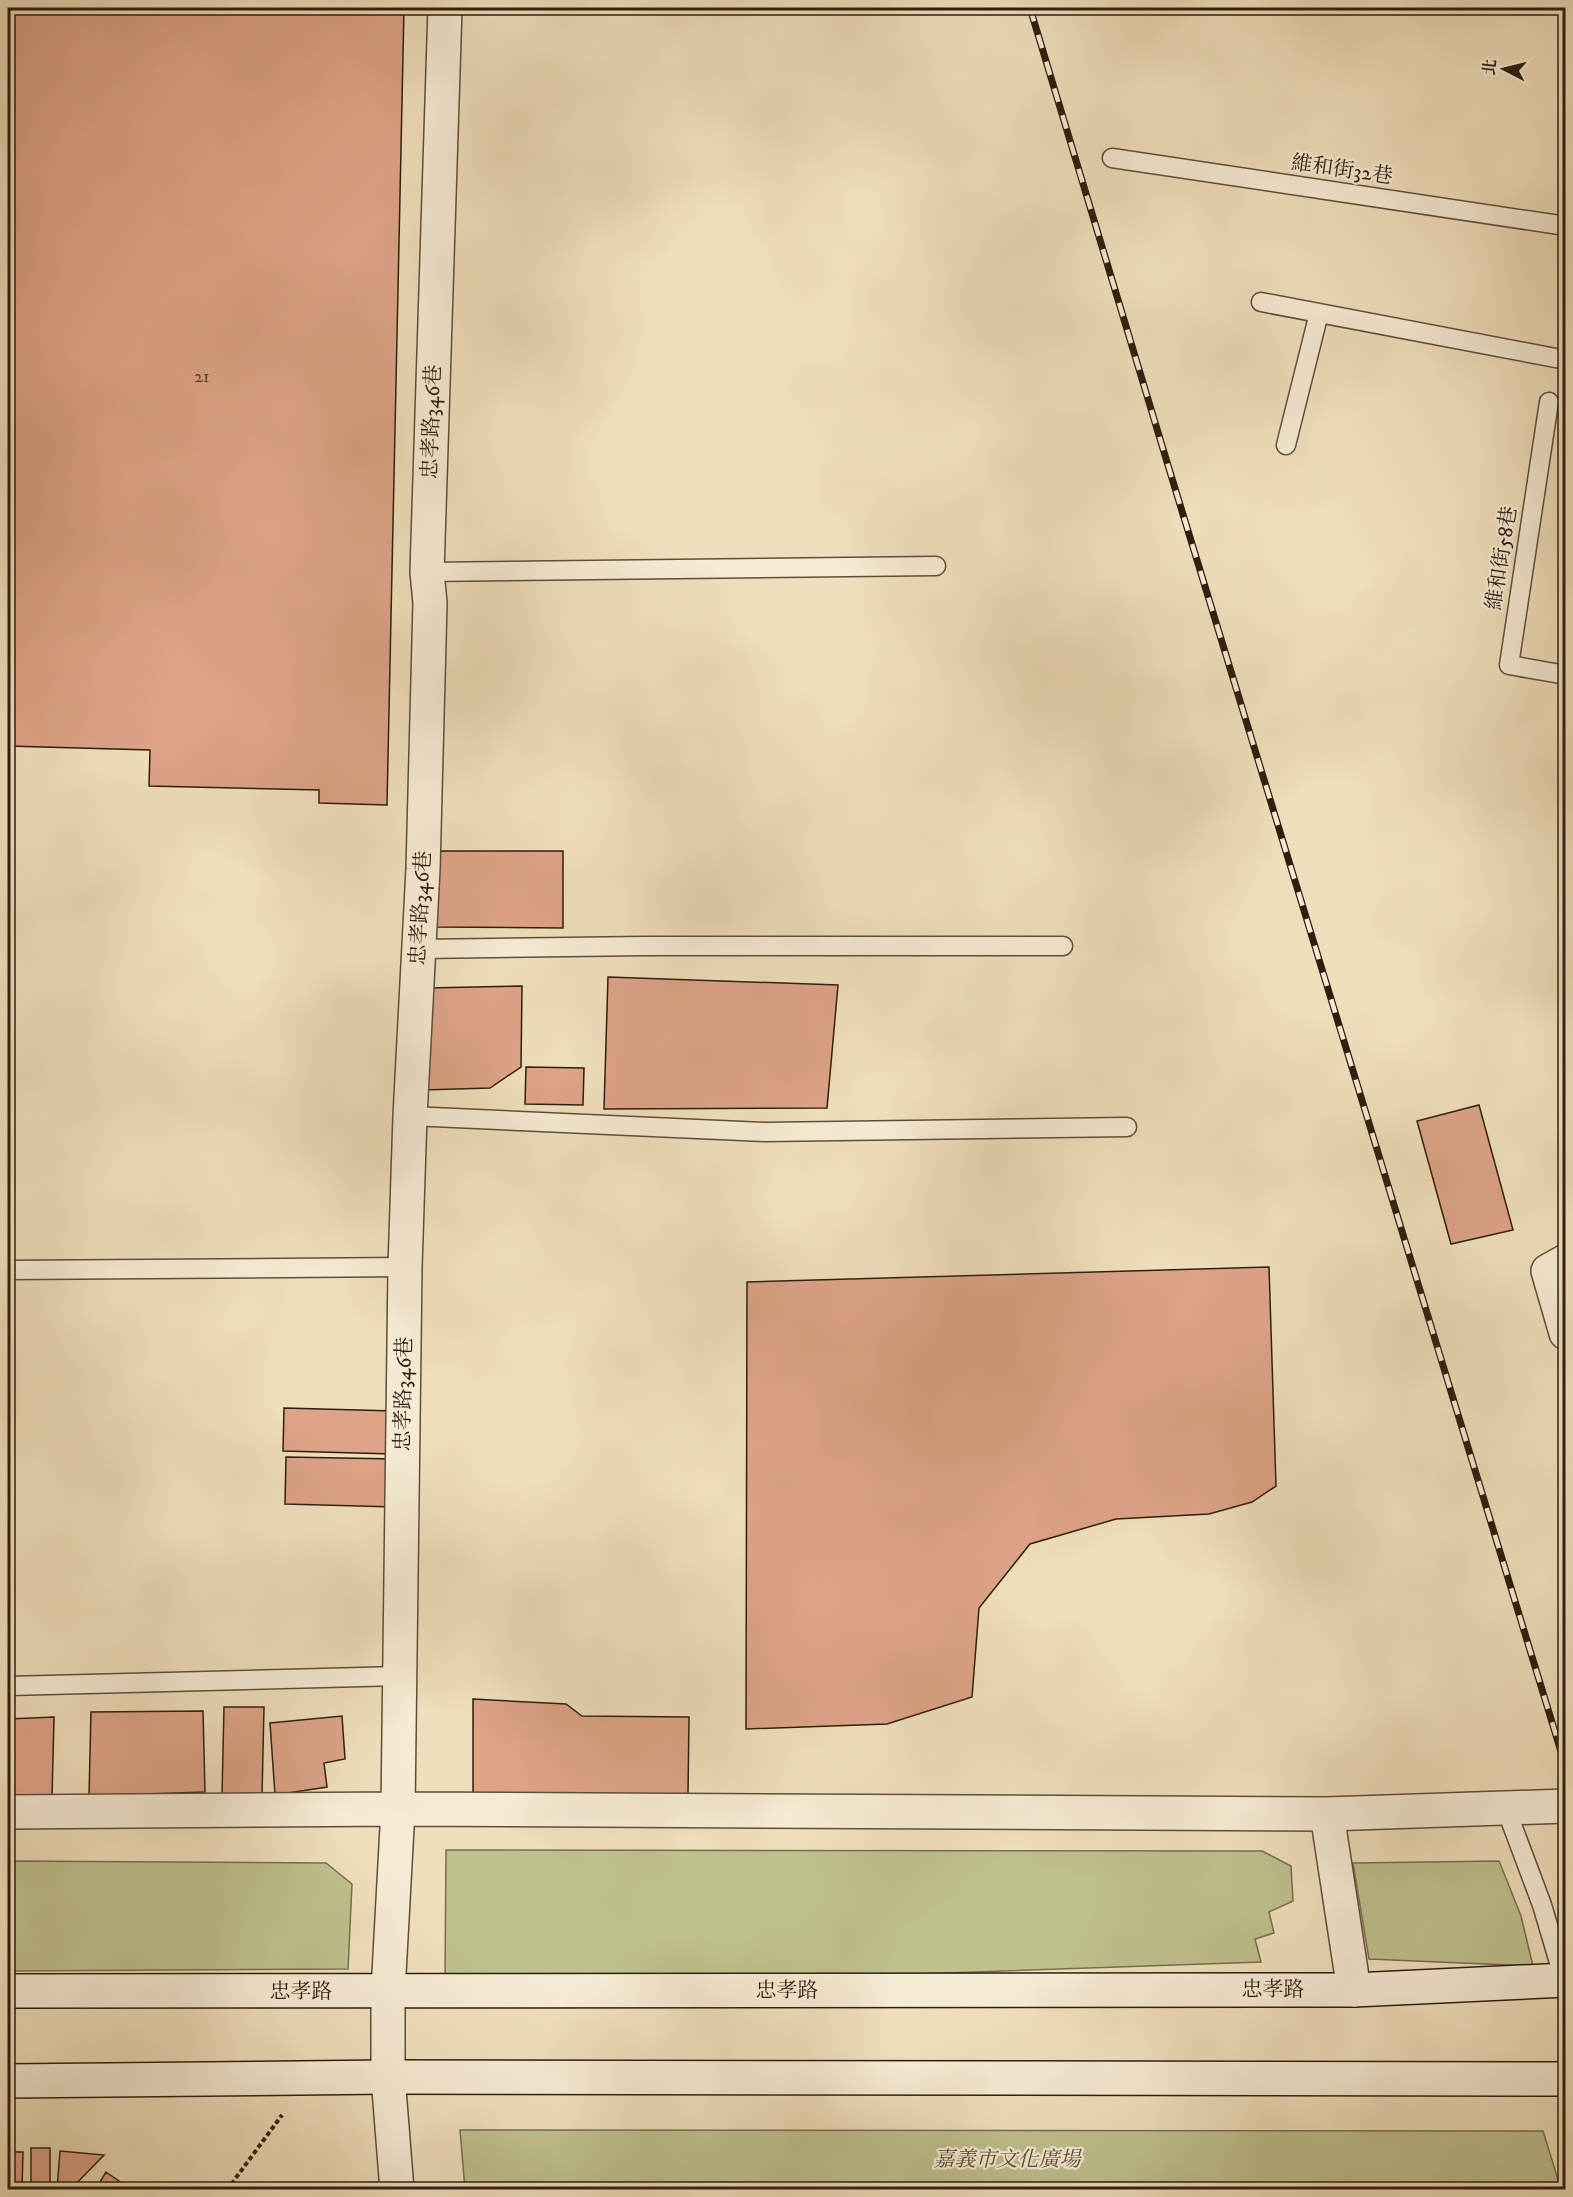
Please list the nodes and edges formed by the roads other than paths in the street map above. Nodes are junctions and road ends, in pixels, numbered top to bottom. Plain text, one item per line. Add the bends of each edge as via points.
1 (445, 8) edge
2 (1112, 158) dead end
3 (1566, 226) edge
4 (1261, 302) dead end
5 (1319, 313) junction
6 (1566, 360) edge
7 (1549, 402) dead end
8 (1286, 445) dead end
9 (936, 566) dead end
10 (427, 572) junction
11 (1566, 675) edge
12 (1063, 946) dead end
13 (419, 949) junction
14 (410, 1116) junction
15 (1127, 1127) dead end
16 (1566, 1261) edge
17 (405, 1267) junction
18 (8, 1270) edge
19 (1566, 1333) edge
20 (401, 1676) junction
21 (8, 1686) edge
22 (1505, 1806) junction
23 (1566, 1806) edge
24 (398, 1809) junction
25 (8, 1812) edge
26 (1327, 1814) junction
27 (1565, 1982) edge
28 (1354, 1990) junction
29 (8, 1991) edge
30 (388, 1992) junction
31 (388, 2077) junction
32 (1566, 2079) edge
33 (8, 2081) edge
34 (397, 2190) edge

1 - 10 street, 忠孝路346巷
2 - 3 lane, 維和街32巷
4 - 5 lane
5 - 6 lane
5 - 8 lane
7 - 11 lane, 維和街58巷 via 1509,665
9 - 10 lane
10 - 13 street, 忠孝路346巷 via 430,603
12 - 13 lane
13 - 14 street, 忠孝路346巷
14 - 15 lane via 766,1132
14 - 17 street, 忠孝路346巷
16 - 19 street via 1548,1271
17 - 18 lane
17 - 20 street, 忠孝路346巷
20 - 21 lane
20 - 24 street, 忠孝路346巷
22 - 23 street
22 - 26 street
22 - 27 lane via 1542,1905
24 - 25 street
24 - 26 street
24 - 30 street, 忠孝路346巷
26 - 28 street
27 - 28 street, 忠孝路
28 - 30 street, 忠孝路
29 - 30 street, 忠孝路
30 - 31 street, 忠孝路346巷
31 - 32 street
31 - 33 street
31 - 34 street, 忠孝路346巷

